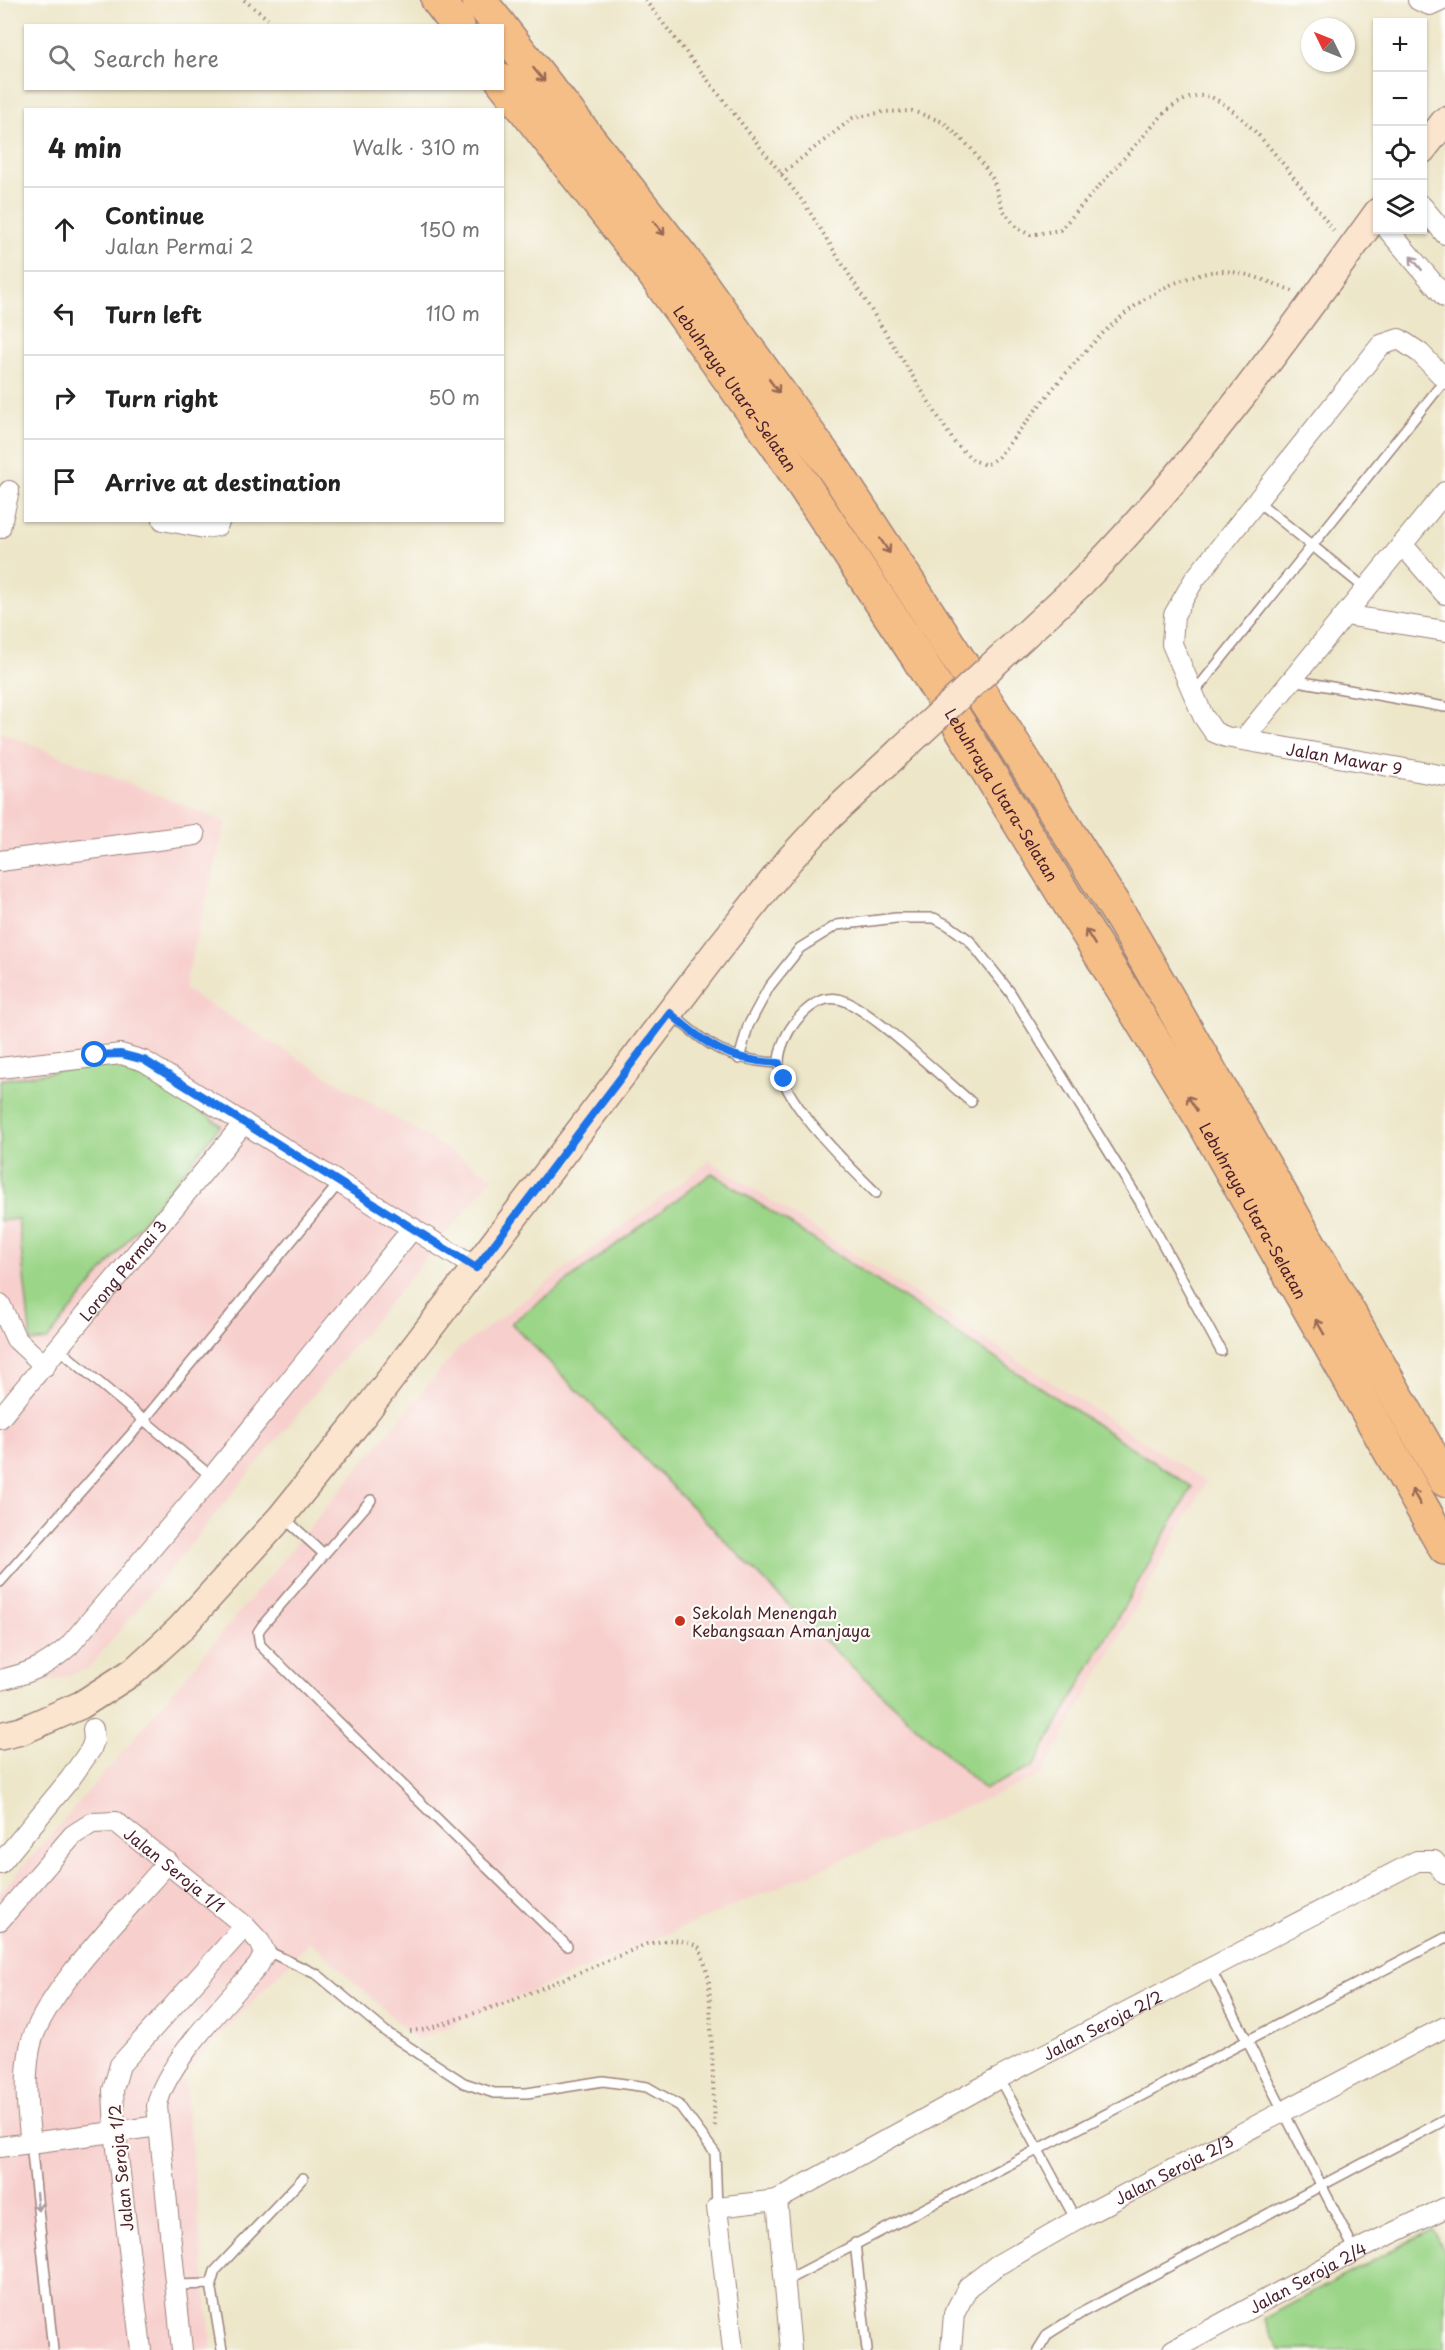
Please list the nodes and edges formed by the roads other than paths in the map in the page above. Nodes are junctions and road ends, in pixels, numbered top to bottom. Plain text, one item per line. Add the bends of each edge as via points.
1 (438, 0) edge
2 (479, 0) edge
3 (456, 24) edge
4 (498, 24) edge
5 (504, 32) edge
6 (504, 83) edge
7 (1445, 121) edge
8 (1427, 144) edge
9 (1427, 212) edge
10 (1373, 225) edge
11 (1392, 234) edge
12 (1445, 234) edge
13 (1445, 297) edge
14 (1445, 380) edge
15 (11, 492) edge
16 (1445, 492) edge
17 (1257, 501) junction
18 (173, 522) edge
19 (219, 523) edge
20 (0, 528) edge
21 (1402, 544) junction
22 (1313, 546) junction
23 (1366, 589) junction
24 (1445, 594) edge
25 (1345, 615) junction
26 (1445, 631) edge
27 (1292, 680) junction
28 (1193, 694) junction
29 (1445, 707) edge
30 (1243, 740) junction
31 (1445, 776) edge
32 (195, 835) dead end
33 (0, 861) edge
34 (670, 1013) junction
35 (739, 1059) junction
36 (779, 1063) junction
37 (0, 1068) edge
38 (971, 1102) dead end
39 (244, 1123) junction
40 (340, 1182) junction
41 (876, 1193) dead end
42 (413, 1228) junction
43 (476, 1268) junction
44 (0, 1304) edge
45 (59, 1349) junction
46 (1221, 1351) dead end
47 (45, 1366) junction
48 (0, 1418) edge
49 (144, 1420) junction
50 (212, 1477) junction
51 (1445, 1480) edge
52 (370, 1500) dead end
53 (282, 1516) junction
54 (1445, 1548) edge
55 (324, 1554) junction
56 (0, 1582) edge
57 (0, 1680) edge
58 (93, 1729) dead end
59 (0, 1736) edge
60 (168, 1862) junction
61 (0, 1864) edge
62 (1440, 1867) edge
63 (0, 1920) edge
64 (245, 1926) junction
65 (1445, 1938) edge
66 (567, 1946) dead end
67 (264, 1951) junction
68 (1209, 1968) junction
69 (1445, 2027) edge
70 (1246, 2041) junction
71 (999, 2078) junction
72 (1283, 2112) junction
73 (1445, 2120) edge
74 (159, 2127) junction
75 (115, 2131) junction
76 (31, 2144) junction
77 (0, 2147) edge
78 (1037, 2149) junction
79 (303, 2178) dead end
80 (1322, 2184) junction
81 (777, 2200) junction
82 (717, 2207) junction
83 (1442, 2215) edge
84 (1076, 2220) junction
85 (855, 2243) junction
86 (1355, 2251) junction
87 (785, 2281) junction
88 (212, 2284) junction
89 (175, 2285) junction
90 (53, 2350) edge
91 (141, 2350) edge
92 (182, 2350) edge
93 (222, 2350) edge
94 (733, 2350) edge
95 (792, 2350) edge
96 (867, 2350) edge
97 (951, 2350) edge
98 (1038, 2350) edge
99 (1173, 2350) edge

1 - 3 highway
2 - 4 highway
5 -> 51 highway, Lebuhraya Utara–Selatan via 683,259 815,442 998,719 1130,932
54 -> 6 highway, Lebuhraya Utara–Selatan via 1202,1119 917,656 777,444 650,267
7 - 8 main road
9 - 12 street
10 - 34 main road, bridge via 1348,251 1176,478 1127,536 827,819 790,859
13 -> 11 street
14 - 17 street, Jalan Mawar 9 via 1420,353 1398,339 1382,345
14 - 22 lane
15 - 20 street
16 - 21 street
17 - 22 lane
17 - 28 street, Jalan Mawar 9 via 1194,580 1174,615 1172,644
18 - 19 street via 204,528
21 - 23 street
21 - 24 street
22 - 23 lane
22 - 28 lane
23 - 25 street
25 - 26 street
25 - 27 street
27 - 29 lane
27 - 30 street
28 - 30 street, Jalan Mawar 9 via 1214,732
30 - 31 street, Jalan Mawar 9
32 - 33 street
34 - 35 lane via 697,1037
34 - 43 main road
35 - 36 lane
35 - 46 lane via 748,1026 769,987 800,948 837,925 905,918 934,918 948,925 969,940 1010,992 1140,1202
36 - 38 lane via 786,1033 800,1015 818,1001 839,999 890,1033
36 - 41 lane via 801,1110 832,1149
37 - 39 street via 121,1054 144,1060
39 - 40 street
39 - 45 street, Lorong Permai 3
40 - 42 street
40 - 49 lane
42 - 43 street
42 - 50 street
43 - 53 main road
44 - 47 street via 16,1339
45 - 47 street, Lorong Permai 3
45 - 49 lane
47 - 48 street, Lorong Permai 3
49 - 50 lane
49 - 56 lane
50 - 57 street via 69,1646 32,1672
52 - 55 lane
53 - 55 lane
53 - 59 main road via 180,1629 134,1671 81,1705
55 - 66 lane via 258,1632 260,1645
58 - 61 street via 91,1749
60 - 63 street, Jalan Seroja 1/1 via 116,1822 92,1823 73,1835
60 - 64 street, Jalan Seroja 1/1
60 - 76 street via 46,2009 31,2046 25,2092
62 - 68 street, Jalan Seroja 2/2 via 1417,1861
64 - 67 street, Jalan Seroja 1/1
64 - 75 street, Jalan Seroja 1/2 via 120,2065 113,2090
65 - 70 lane
67 - 74 street via 258,1966 172,2069 160,2090
67 - 82 lane via 318,1975 386,2032 464,2083 494,2093 527,2093 603,2081 647,2087 680,2106 715,2153
68 - 70 lane
68 - 71 street, Jalan Seroja 2/2
69 - 72 street, Jalan Seroja 2/3
70 - 72 lane
70 - 78 lane
71 - 78 lane
71 - 81 street, Jalan Seroja 2/2
72 - 80 lane
72 - 84 street, Jalan Seroja 2/3
73 - 80 lane
74 - 75 street
74 - 89 street
75 - 76 street
75 - 91 street, Jalan Seroja 1/2
76 - 77 street
76 -> 90 lane
78 - 84 lane
78 - 85 lane
79 - 88 lane via 215,2271
80 - 86 lane
80 - 98 lane via 1083,2312 1048,2334
81 - 82 street
81 - 87 street
82 - 94 street
83 - 86 street, Jalan Seroja 2/4
84 - 97 street, Jalan Seroja 2/3 via 996,2266 968,2288 954,2314
85 - 87 lane
85 - 96 lane
86 - 99 street, Jalan Seroja 2/4
87 - 95 street
88 - 89 lane
88 - 93 lane
89 - 92 street

